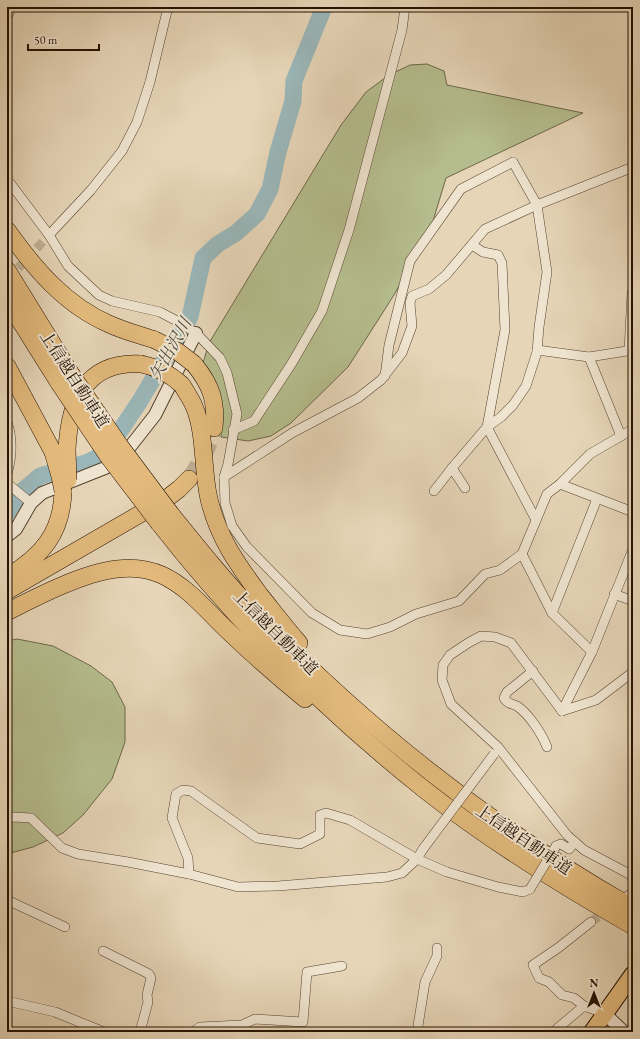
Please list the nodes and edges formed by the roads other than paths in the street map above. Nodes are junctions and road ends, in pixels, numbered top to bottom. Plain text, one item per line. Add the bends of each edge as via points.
1 (12, 7) edge
2 (168, 7) edge
3 (405, 7) edge
4 (7, 17) edge
5 (633, 167) edge
6 (7, 182) edge
7 (537, 205) junction
8 (7, 230) edge
9 (49, 235) junction
10 (472, 245) junction
11 (7, 270) edge
12 (632, 293) edge
13 (7, 300) edge
14 (193, 331) junction
15 (537, 350) junction
16 (631, 350) edge
17 (589, 356) junction
18 (7, 366) edge
19 (385, 376) junction
20 (65, 378) junction
21 (7, 422) edge
22 (487, 427) junction
23 (214, 428) tunnel mouth
24 (633, 429) edge
25 (233, 430) junction
26 (621, 436) junction
27 (60, 451) junction
28 (452, 468) junction
29 (7, 474) edge
30 (224, 477) junction
31 (189, 478) tunnel mouth
32 (8, 483) edge
33 (560, 484) junction
34 (465, 488) dead end
35 (434, 491) dead end
36 (598, 499) junction
37 (29, 501) junction
38 (633, 512) edge
39 (164, 518) junction
40 (536, 520) junction
41 (7, 536) edge
42 (633, 549) edge
43 (522, 554) junction
44 (7, 577) edge
45 (7, 591) edge
46 (614, 594) junction
47 (633, 601) edge
48 (7, 612) edge
49 (552, 613) junction
50 (592, 652) junction
51 (532, 671) junction
52 (633, 672) edge
53 (562, 711) junction
54 (547, 747) dead end
55 (496, 751) junction
56 (426, 790) junction
57 (483, 813) junction
58 (7, 819) edge
59 (575, 842) junction
60 (417, 859) junction
61 (189, 874) junction
62 (633, 876) edge
63 (631, 898) edge
64 (7, 900) edge
65 (591, 922) tunnel mouth
66 (633, 926) edge
67 (65, 927) dead end
68 (437, 948) dead end
69 (103, 951) dead end
70 (342, 966) dead end
71 (633, 974) edge
72 (7, 1002) edge
73 (584, 1006) junction
74 (604, 1014) junction
75 (104, 1032) edge
76 (140, 1032) edge
77 (193, 1032) edge
78 (417, 1032) edge
79 (553, 1032) edge
80 (588, 1032) edge
81 (592, 1032) edge
82 (624, 1032) edge

1 - 4 street
2 - 9 street via 150,82 137,122 122,151 91,190
3 - 25 street via 402,30 349,230 322,311 254,422
5 - 7 street
6 - 9 street
7 - 10 street via 485,229
7 - 15 street via 546,272
7 - 19 street via 513,162 461,189 410,261 389,345
8 - 23 highway, bridge via 42,275 71,301 108,324 177,350 194,364 209,386 214,399
9 - 14 street via 68,266 99,295 160,312
10 - 19 street via 446,275 429,289 412,296 412,326 402,353
10 - 22 street via 483,252 498,255 502,263 505,330
11 - 20 highway, 上信越自動車道
12 - 16 street
13 - 20 highway, 上信越自動車道
14 - 25 street via 220,358 227,373 237,414
14 - 37 street via 154,415 122,457 105,468 42,493
15 - 17 street
15 - 22 street via 526,386 513,405
16 - 17 street
17 - 26 street
18 - 27 highway
19 - 30 street via 358,398 292,433
20 - 39 highway, 上信越自動車道, bridge via 120,446
21 - 29 street via 11,443
22 - 28 street
22 - 40 street
24 - 26 street
25 - 30 street
26 - 33 street via 590,454
27 - 44 highway, bridge via 67,502 58,529 27,564
27 - 57 highway, bridge via 83,388 91,378 102,371 129,363 141,364 164,372 182,385 198,417 206,484 214,516 227,548 237,564 315,661 356,701
28 - 34 street
28 - 35 street
30 - 43 street via 225,502 232,526 247,547 312,613 340,630 367,634 390,627 416,614 459,601 485,574 500,570
31 - 45 highway via 166,499
32 - 37 street
33 - 36 street
33 - 40 street via 546,494
36 - 38 street
36 - 49 street
37 - 41 street via 16,530
39 - 56 highway, 上信越自動車道 via 216,593 283,664
39 - 57 highway, 上信越自動車道 via 294,652 384,733
40 - 43 street
42 - 46 street
43 - 49 street
46 - 47 street
46 - 50 street
48 - 56 highway via 53,590 100,572 131,568 161,575 188,593 293,689 377,756
49 - 50 street
50 - 53 street
51 - 53 street
51 - 54 street via 507,692 504,698 526,715 543,737
51 - 55 street via 511,643 495,637 481,636 450,655 443,665 442,680 452,704
52 - 53 street via 596,700
55 - 59 street
55 - 60 street, bridge
56 - 66 highway, 上信越自動車道 via 529,863
57 - 63 highway, 上信越自動車道 via 590,883
58 - 61 street via 31,818 62,848 78,854
59 - 60 street, bridge via 569,849 561,844 556,846 530,889 523,892 447,872
59 - 62 street via 584,850
60 - 61 street via 402,874 387,877 278,886 238,887
60 - 61 street via 350,820 326,813 320,815 320,834 300,844 257,838 191,791 184,790 176,794 172,818 188,858
64 - 67 street
65 - 73 street via 533,965 539,978 549,982 562,995 574,998
68 - 78 street via 437,956 425,982
69 - 76 street via 149,974 151,978
70 - 77 street via 307,972 303,1022 255,1020 242,1025 200,1027
71 - 74 highway
72 - 75 street via 55,1012
73 - 74 street
73 - 79 street
74 - 80 highway
74 - 81 highway
74 - 82 street

